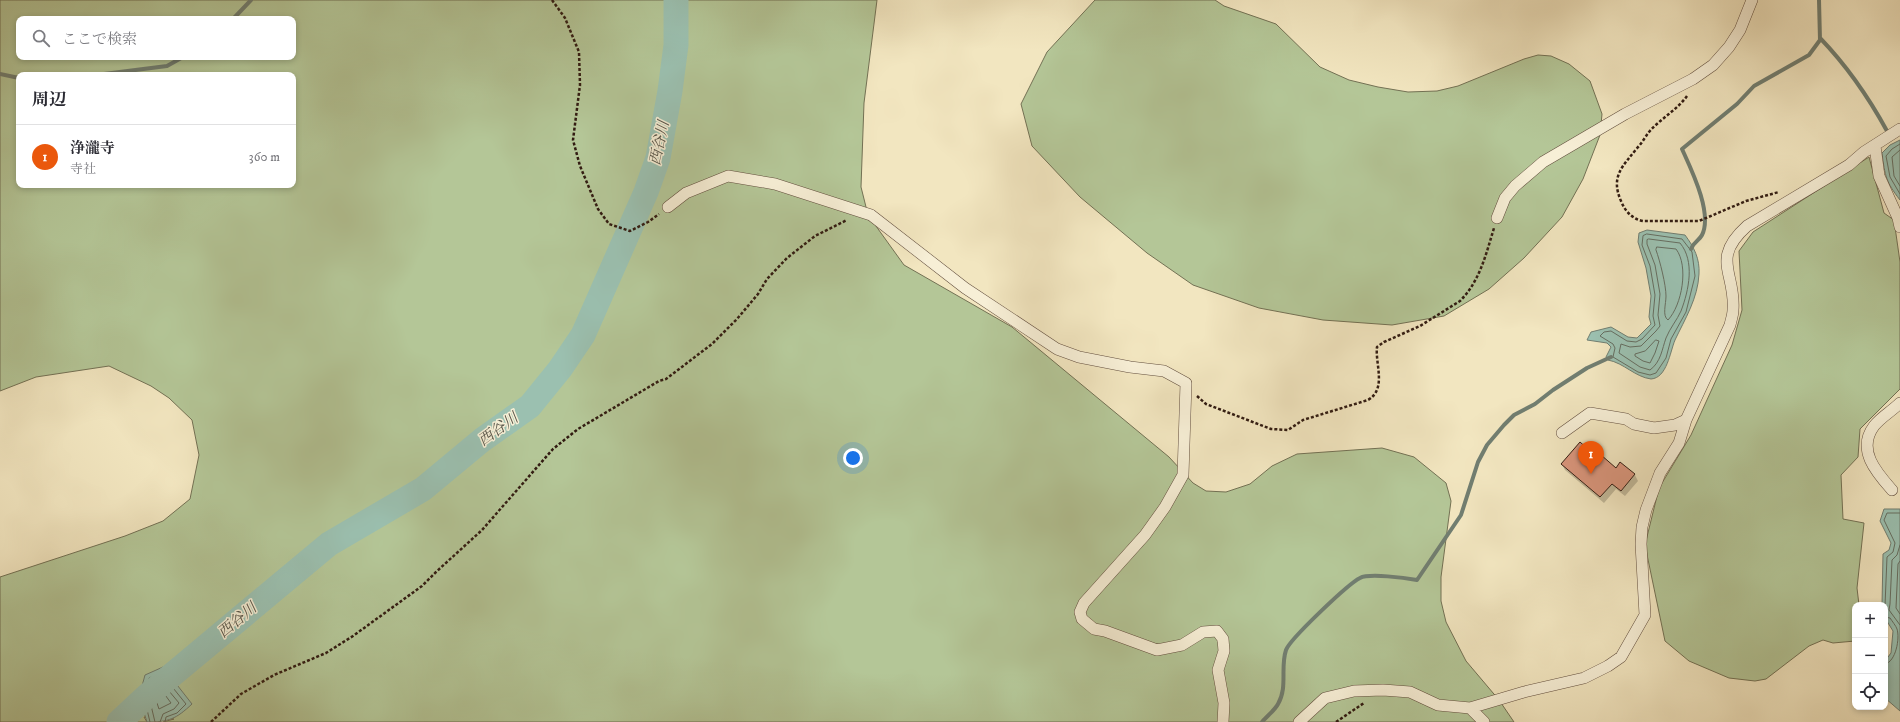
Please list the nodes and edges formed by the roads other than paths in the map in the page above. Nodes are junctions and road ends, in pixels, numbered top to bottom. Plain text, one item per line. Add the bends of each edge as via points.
1 (1752, 0) edge
2 (1900, 129) edge
3 (1875, 146) junction
4 (668, 207) road end
5 (1498, 218) road end
6 (1900, 227) edge
7 (1900, 403) edge
8 (1686, 420) junction
9 (1562, 433) dead end
10 (1892, 490) dead end
11 (1470, 708) junction
12 (1223, 722) edge
13 (1299, 722) edge
14 (1484, 722) edge

1 - 5 street via 1730,47 1713,65 1693,79 1625,114 1543,162 1505,198
2 - 3 street
3 - 6 street via 1879,176
3 - 8 street via 1850,165 1759,218 1738,235 1726,259 1734,311
4 - 12 street via 686,193 728,176 775,184 871,214 965,288 1057,349 1086,358 1164,371 1186,383 1183,475 1146,535 1084,603 1080,612 1082,619 1094,629 1157,650 1182,646 1204,632 1217,631 1223,639 1224,651 1218,670 1224,702
7 - 10 street via 1873,427 1868,446 1872,465
8 - 9 street via 1675,425 1654,428 1634,424 1626,419 1590,413
8 - 11 street via 1679,443 1660,473 1646,510 1641,544 1645,615 1621,657 1584,678
11 - 13 street via 1438,705 1410,692 1354,691 1325,698
11 - 14 street

